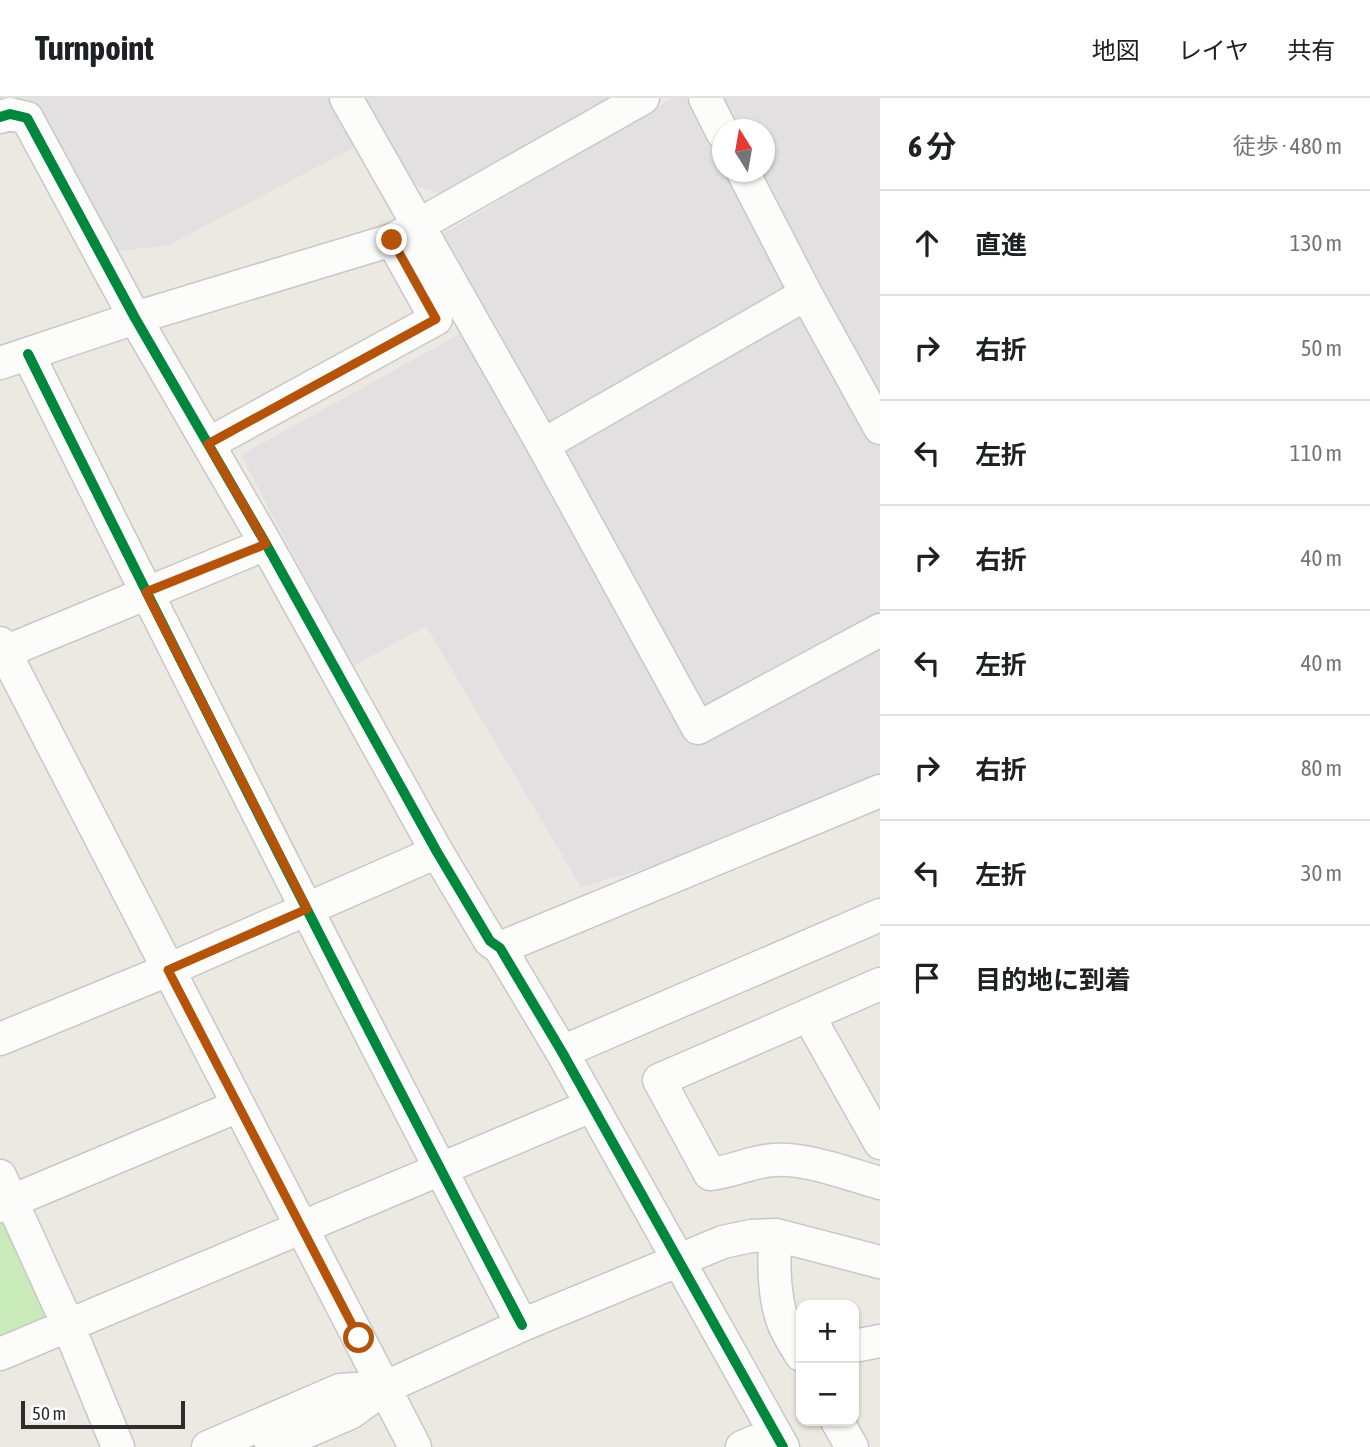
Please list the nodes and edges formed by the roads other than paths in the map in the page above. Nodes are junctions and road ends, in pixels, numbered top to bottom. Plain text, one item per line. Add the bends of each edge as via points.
1 (346, 98) edge
2 (643, 98) edge
3 (705, 98) edge
4 (0, 117) edge
5 (716, 119) edge
6 (748, 182) edge
7 (420, 225) junction
8 (392, 240) junction
9 (806, 294) junction
10 (135, 318) junction
11 (14, 358) edge
12 (880, 428) edge
13 (208, 444) junction
14 (543, 445) junction
15 (266, 544) junction
16 (146, 592) junction
17 (880, 630) edge
18 (2, 649) edge
19 (880, 791) edge
20 (437, 852) junction
21 (307, 909) junction
22 (878, 921) edge
23 (500, 948) junction
24 (168, 970) junction
25 (880, 984) edge
26 (808, 1015) junction
27 (0, 1039) edge
28 (562, 1052) junction
29 (238, 1106) junction
30 (591, 1106) junction
31 (880, 1143) edge
32 (441, 1170) junction
33 (880, 1183) edge
34 (4, 1194) edge
35 (302, 1228) junction
36 (776, 1235) junction
37 (678, 1260) junction
38 (880, 1262) edge
39 (68, 1325) junction
40 (522, 1325) junction
41 (880, 1341) edge
42 (859, 1345) edge
43 (796, 1346) edge
44 (0, 1353) edge
45 (386, 1387) junction
46 (840, 1426) edge
47 (779, 1440) edge
48 (118, 1447) edge
49 (208, 1447) edge
50 (271, 1447) edge
51 (415, 1447) edge
52 (741, 1447) edge
53 (852, 1447) edge

1 - 7 street
2 - 7 street
3 - 5 street
4 - 10 street via 27,118
6 - 9 street
7 - 8 street
7 - 14 street
8 - 10 street
8 - 13 street via 436,319
9 - 12 street
9 - 14 street
10 - 11 street
10 - 13 street
11 - 16 street
13 - 15 street
14 - 17 street via 698,728
15 - 16 street
15 - 20 street
16 - 18 street
16 - 21 street
18 - 24 street
19 - 23 street
20 - 21 street
20 - 23 street via 490,941
21 - 24 street
21 - 32 street
22 - 28 street
23 - 28 street
24 - 27 street
24 - 29 street
25 - 26 street
26 - 31 street
26 - 33 street via 659,1080 710,1174 773,1160 806,1163
28 - 30 street
29 - 34 street
29 - 35 street
30 - 32 street
30 - 37 street
32 - 35 street
32 - 40 street
34 - 39 street
35 - 39 street
35 - 45 street
36 - 37 street via 723,1242
36 - 38 street
36 - 43 street via 782,1321
37 - 40 street
37 - 47 street
39 - 44 street
39 - 48 street
40 - 45 street
41 - 42 street
45 - 49 street via 341,1390
45 - 50 street via 350,1413
45 - 51 street
46 - 53 street
47 - 52 street

